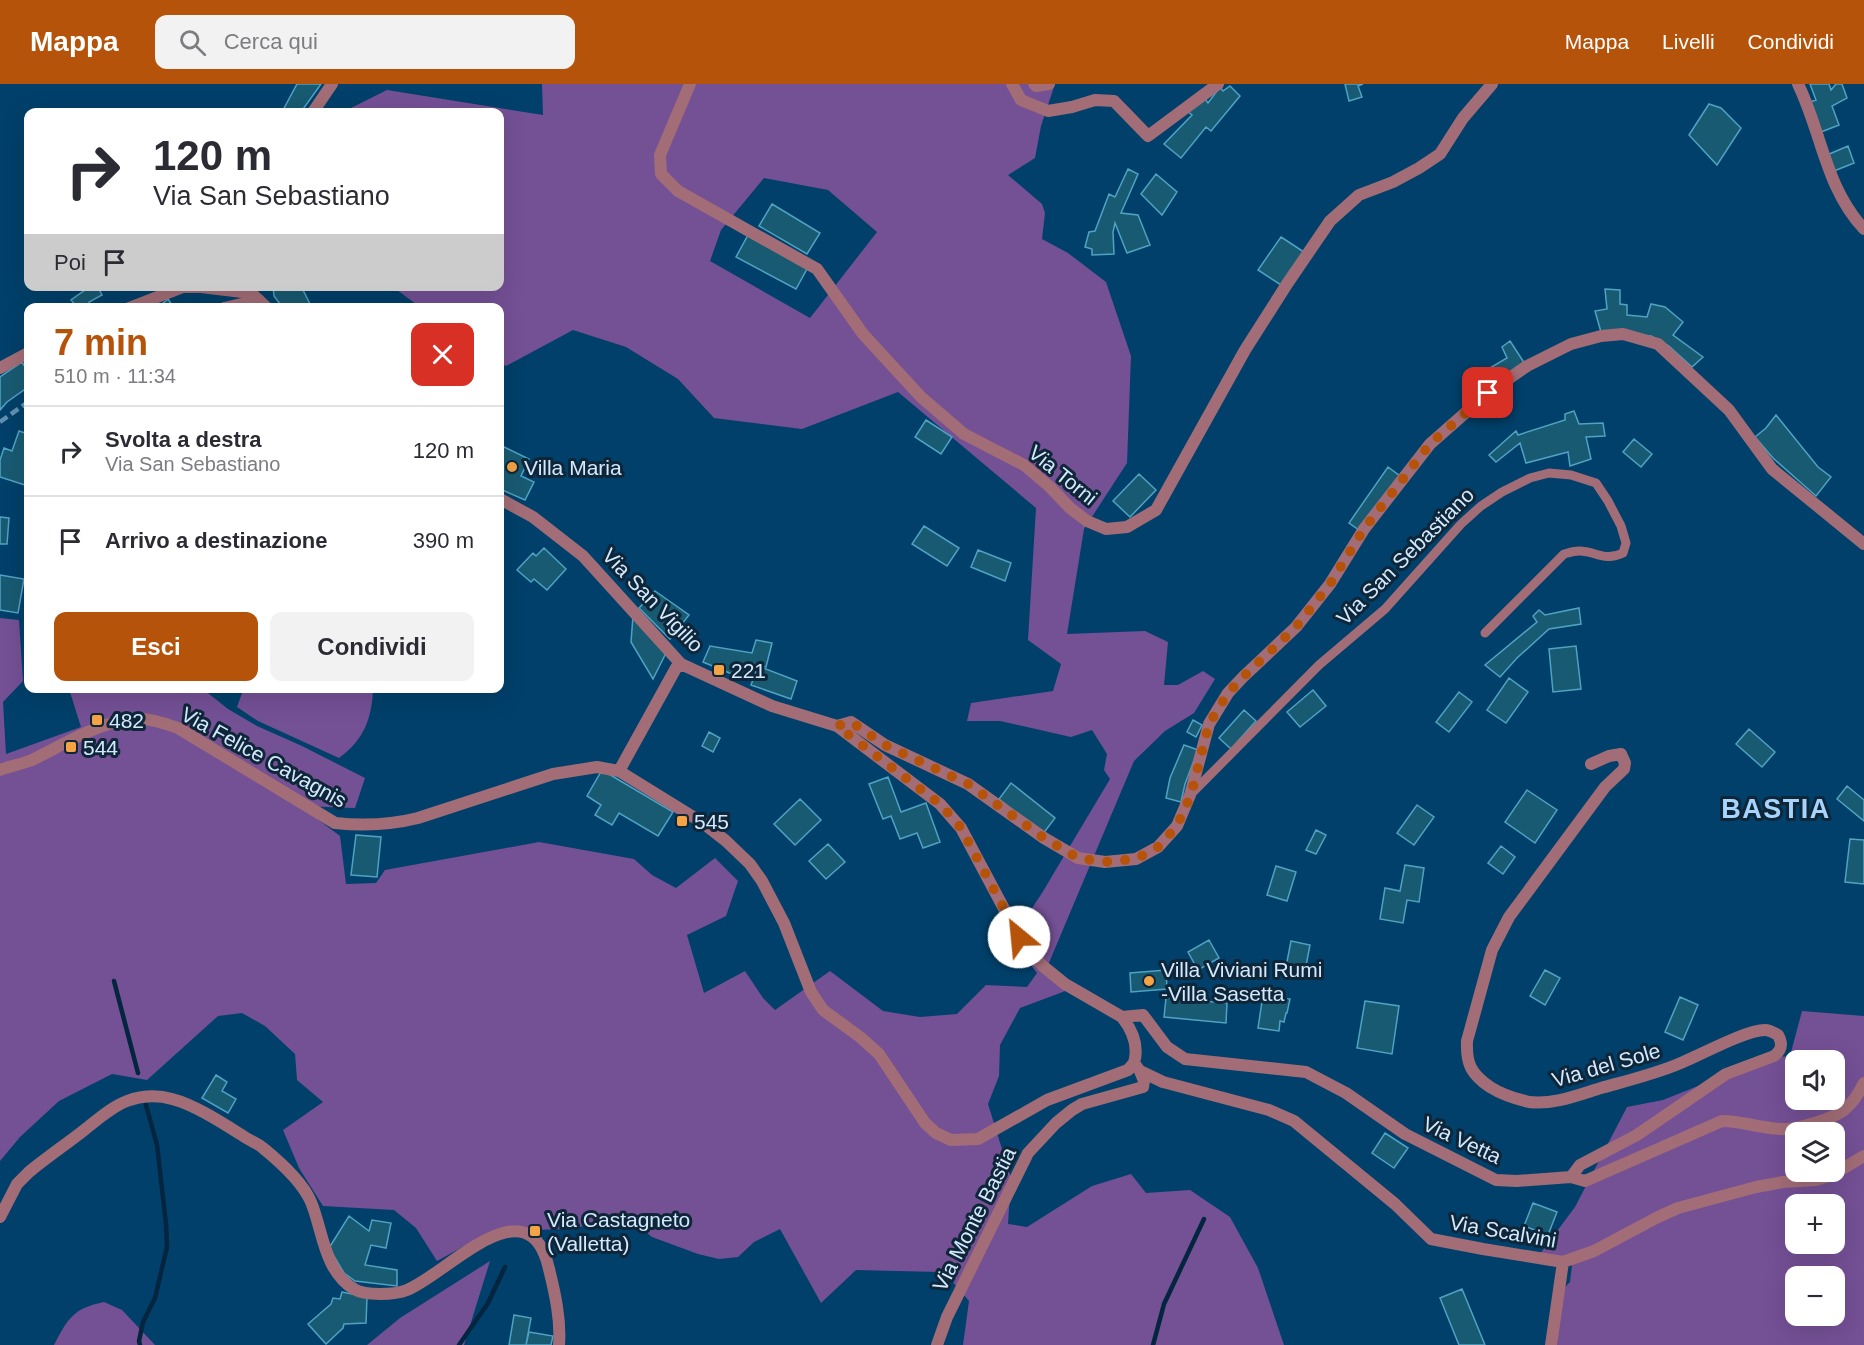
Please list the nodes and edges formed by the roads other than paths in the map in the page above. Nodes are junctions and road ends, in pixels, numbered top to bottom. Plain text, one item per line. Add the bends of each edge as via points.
1 (332, 84) edge
2 (690, 84) edge
3 (1012, 84) edge
4 (1034, 84) edge
5 (1049, 84) edge
6 (1218, 84) edge
7 (1492, 84) edge
8 (1798, 84) edge
9 (316, 108) edge
10 (1864, 230) edge
11 (169, 291) edge
12 (235, 291) edge
13 (141, 303) edge
14 (262, 303) edge
15 (24, 355) edge
16 (0, 368) edge
17 (504, 501) edge
18 (1864, 544) edge
19 (1485, 633) dead end
20 (681, 664) junction
21 (837, 726) junction
22 (1591, 764) dead end
23 (0, 770) edge
24 (619, 771) junction
25 (1191, 795) junction
26 (1122, 1017) junction
27 (1137, 1067) junction
28 (1864, 1083) edge
29 (1864, 1156) edge
30 (1571, 1177) junction
31 (0, 1217) edge
32 (1563, 1262) junction
33 (559, 1345) edge
34 (938, 1345) edge
35 (1551, 1345) edge

1 - 9 street
2 - 7 street, Via Torni via 660,155 661,174 678,191 817,269 863,334 921,397 964,434 1024,465 1070,508 1106,529 1127,528 1156,510 1245,350 1330,221 1359,195 1393,182 1440,154 1463,118
3 - 6 street via 1021,100 1048,111 1095,100 1114,101 1148,136
4 - 5 street
8 - 10 street via 1835,188
11 - 13 street
12 - 14 street via 252,293
15 - 16 street
17 - 20 street, Via San Vigilio via 533,517 583,556
18 - 25 street, Via San Sebastiano via 1772,469 1729,410 1658,344 1623,334 1571,344 1527,366 1488,393 1430,444 1364,529 1330,584 1296,627 1228,693 1209,724
19 - 25 lane, Via San Sebastiano via 1564,554 1578,551 1614,557 1623,553 1626,543 1621,526 1596,483 1550,473 1511,487 1481,506 1385,609 1319,665
20 - 21 street, Via San Vigilio via 772,706
20 - 24 street
21 - 25 street, Via San Sebastiano via 851,722 885,745 968,784 1078,858 1105,862 1136,859 1158,847 1177,826
21 - 26 street, Via San Vigilio via 940,804 961,828 1026,950 1065,984
22 - 30 street, Via del Sole via 1616,754 1621,754 1625,763 1509,917 1492,950 1467,1041 1468,1065 1480,1080 1499,1093 1529,1102 1555,1101 1664,1069 1750,1033 1772,1031 1778,1035 1781,1047 1774,1056 1726,1074 1636,1135 1580,1165
23 - 24 street, Via Felice Cavagnis via 29,761 81,735 138,718 178,728 335,823 361,826 418,818 553,774 597,767
24 - 27 street, Via Felice Cavagnis via 703,823 750,864 783,923 810,992 823,1010 879,1054 925,1123 936,1133 951,1140 978,1139 1047,1100
26 - 27 street via 1136,1043
26 - 30 street, Via Vetta via 1143,1015 1167,1047 1185,1059 1306,1072 1346,1093 1405,1134 1496,1180
27 - 32 street, Via Scalvini via 1163,1082 1269,1110 1294,1121 1395,1204 1431,1239
27 - 34 street, Via Monte Bastia via 1143,1086 1082,1104 1056,1122 1028,1153 955,1300
28 - 30 street, Via Vetta via 1843,1112 1800,1128 1722,1121 1585,1181
29 - 32 street, Via Scalvini via 1816,1180 1756,1187 1678,1208 1594,1251
31 - 33 street via 17,1184 29,1172 112,1109 128,1101 155,1096 174,1099 261,1146 293,1176 310,1200 328,1258 355,1291 386,1295 407,1290 483,1242 511,1231 527,1232 538,1240 546,1256 555,1293
32 - 35 street

